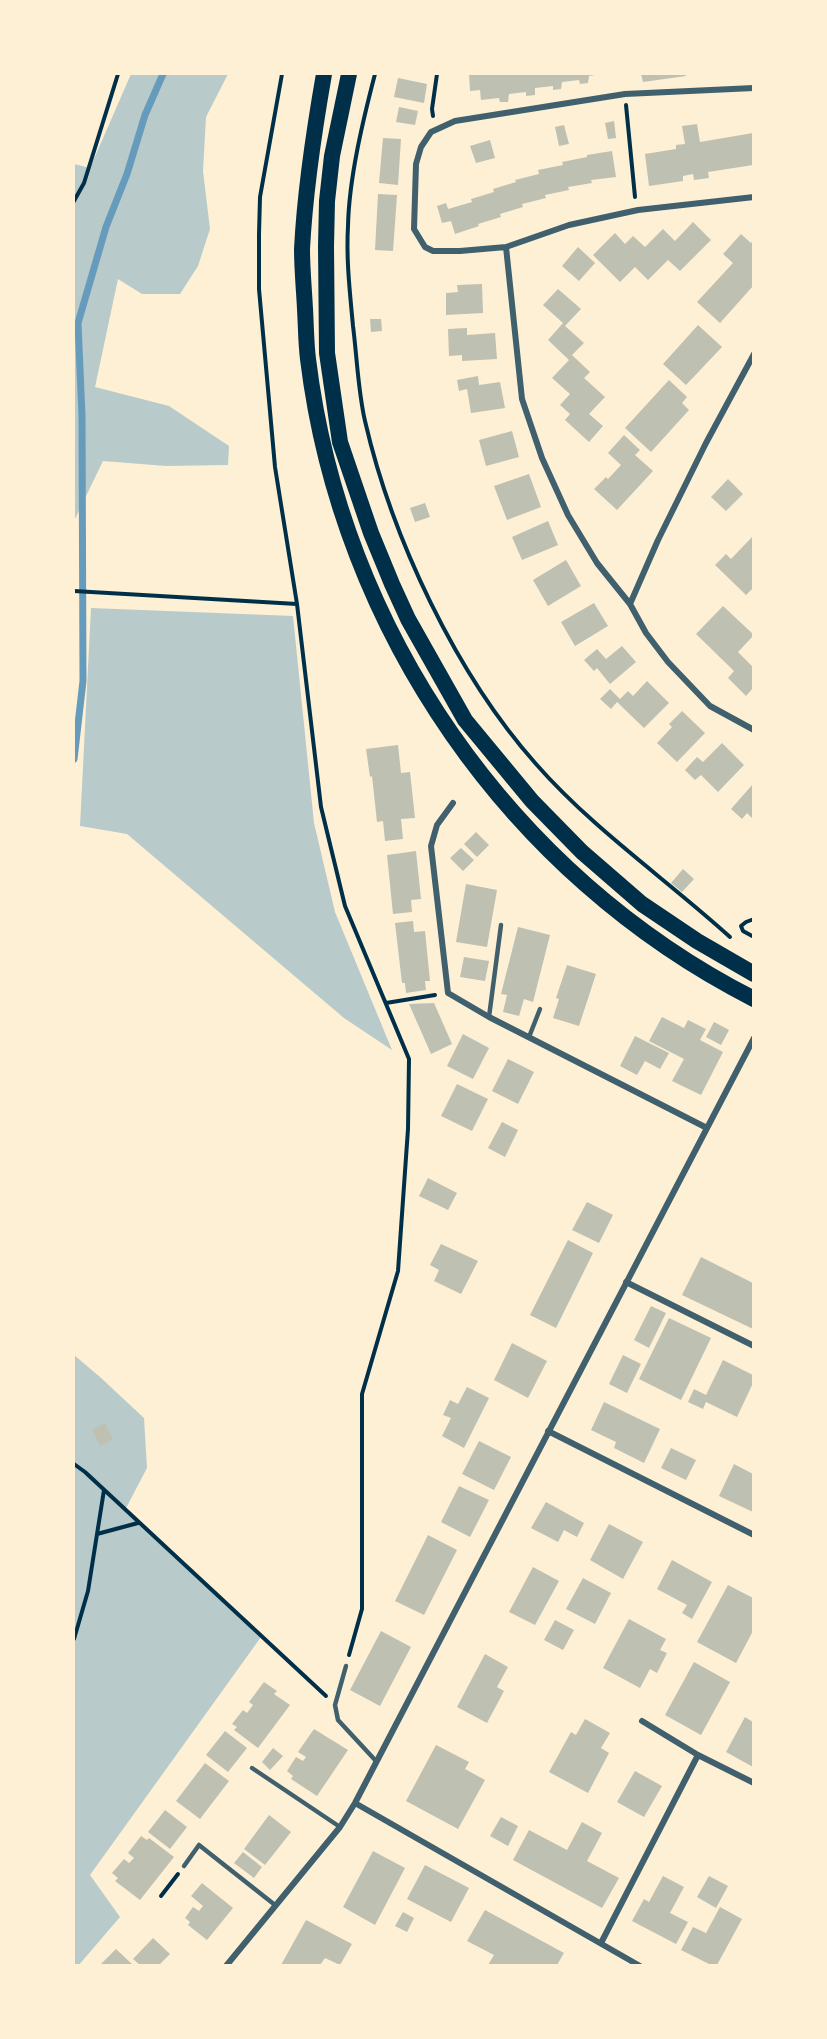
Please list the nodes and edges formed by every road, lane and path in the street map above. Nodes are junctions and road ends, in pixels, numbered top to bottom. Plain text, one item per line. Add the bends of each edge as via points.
1 (118, 74) edge
2 (282, 74) edge
3 (324, 74) edge
4 (349, 74) edge
5 (375, 74) edge
6 (437, 74) edge
7 (753, 88) edge
8 (625, 94) junction
9 (434, 120) dead end
10 (753, 196) edge
11 (635, 197) dead end
12 (74, 201) edge
13 (506, 247) junction
14 (753, 354) edge
15 (74, 591) edge
16 (297, 604) junction
17 (630, 604) junction
18 (753, 730) edge
19 (453, 803) dead end
20 (753, 919) edge
21 (501, 925) dead end
22 (753, 937) edge
23 (731, 938) dead end
24 (753, 974) edge
25 (448, 993) junction
26 (753, 999) edge
27 (386, 1003) junction
28 (540, 1009) dead end
29 (489, 1017) junction
30 (529, 1037) junction
31 (753, 1038) edge
32 (706, 1128) junction
33 (626, 1282) junction
34 (753, 1346) edge
35 (548, 1431) junction
36 (74, 1464) edge
37 (104, 1490) junction
38 (139, 1522) junction
39 (97, 1534) junction
40 (753, 1535) edge
41 (74, 1639) edge
42 (346, 1666) joint
43 (335, 1705) junction
44 (642, 1721) dead end
45 (698, 1755) junction
46 (376, 1761) junction
47 (252, 1768) dead end
48 (753, 1783) edge
49 (355, 1803) junction
50 (340, 1827) junction
51 (184, 1866) joint
52 (161, 1896) dead end
53 (275, 1905) junction
54 (601, 1943) junction
55 (226, 1965) edge
56 (640, 1965) edge

1 - 12 path via 84,183
2 - 16 path via 260,197 259,289 275,467
3 - 26 highway via 310,152 302,250 307,358 322,444 350,539 393,638 448,730 542,844 639,927
4 - 24 highway via 327,201 327,353 340,442 371,533 404,610 465,720 532,801 582,852 642,903
5 - 23 path via 356,160 348,226 349,287 365,420 406,552 474,681 536,764 591,819
6 - 9 path
7 - 8 street
8 - 11 path
8 - 13 street via 455,121 431,132 416,164 414,229 418,238 433,251
10 - 13 street via 638,210 568,225
13 - 17 street via 522,399 542,458 568,515 597,563
14 - 17 street via 663,529
15 - 16 path
16 - 27 path via 321,807 345,906
17 - 18 street via 668,662 710,706
19 - 25 street via 437,825 431,846
20 - 22 path via 741,926
21 - 29 lane
25 - 27 path
25 - 29 street
27 - 42 path via 409,1059 408,1129 398,1271 362,1394 362,1609
28 - 30 lane
29 - 30 street
30 - 32 street
31 - 32 street
32 - 33 street
33 - 34 street
33 - 35 street
35 - 40 street
35 - 46 street
36 - 37 path
37 - 38 path
37 - 39 path
38 - 39 path
38 - 43 path
39 - 41 path via 88,1591
42 - 43 lane
43 - 46 lane via 338,1720
44 - 45 street
45 - 48 street
45 - 54 street
46 - 49 street
47 - 50 lane
49 - 50 street
49 - 54 street
50 - 53 street
51 - 52 path
51 - 53 lane via 199,1845
53 - 55 street
54 - 56 street

